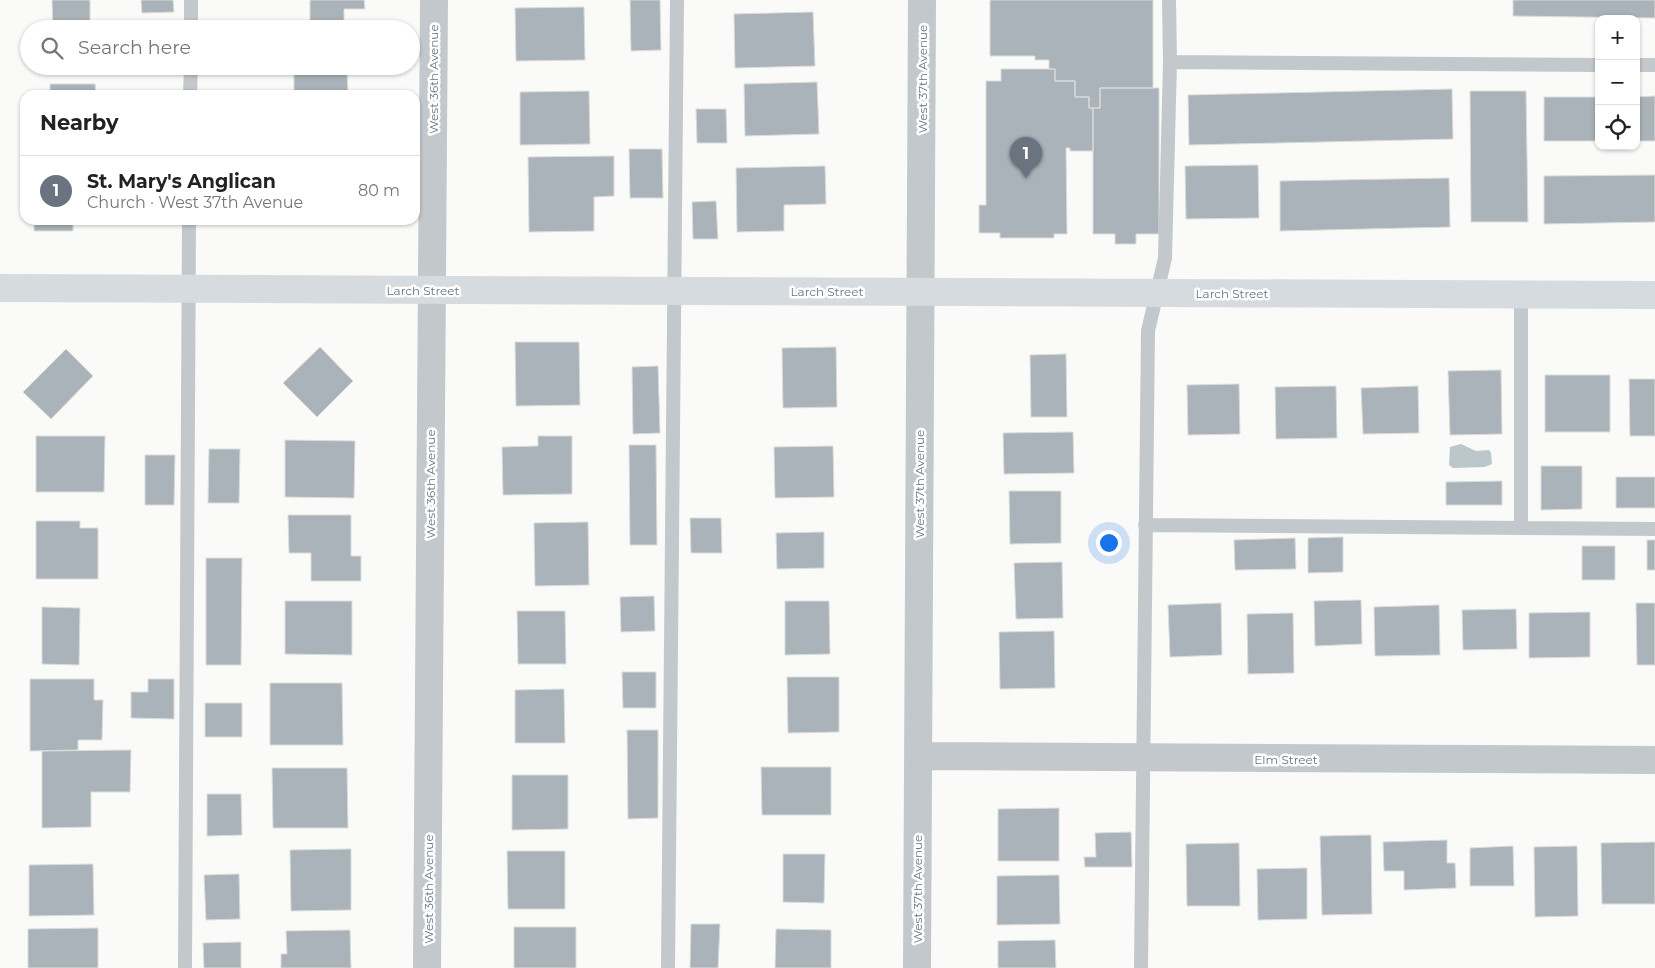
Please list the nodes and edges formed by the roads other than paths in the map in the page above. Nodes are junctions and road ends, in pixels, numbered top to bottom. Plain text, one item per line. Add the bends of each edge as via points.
1 (191, 0) edge
2 (434, 0) edge
3 (677, 0) edge
4 (922, 0) edge
5 (1169, 0) edge
6 (191, 20) edge
7 (1170, 62) junction
8 (1595, 65) edge
9 (1640, 65) edge
10 (1655, 65) edge
11 (191, 75) edge
12 (190, 90) edge
13 (189, 225) edge
14 (0, 288) edge
15 (188, 289) junction
16 (432, 290) junction
17 (674, 291) junction
18 (920, 292) junction
19 (1157, 293) junction
20 (1521, 294) junction
21 (1655, 295) edge
22 (1145, 526) junction
23 (1521, 528) junction
24 (1655, 529) edge
25 (918, 756) junction
26 (1142, 758) junction
27 (1655, 760) edge
28 (184, 968) edge
29 (427, 968) edge
30 (668, 968) edge
31 (917, 968) edge
32 (1141, 968) edge

1 - 6 lane
2 - 16 street, West 36th Avenue
3 - 17 lane
4 - 18 street, West 37th Avenue
5 - 7 lane
7 - 8 lane
7 - 19 lane via 1165,258
9 - 10 lane
11 - 12 lane
13 - 15 lane
14 - 15 street, Larch Street
15 - 16 street, Larch Street
15 - 28 lane
16 - 17 street, Larch Street
16 - 29 street, West 36th Avenue
17 - 18 street, Larch Street
17 - 30 lane
18 - 19 street, Larch Street
18 - 25 street, West 37th Avenue
19 - 20 street, Larch Street
19 - 22 lane via 1148,331
20 - 21 street, Larch Street
20 - 23 lane
22 - 23 lane
22 - 26 lane
23 - 24 lane
25 - 26 street, Elm Street
25 - 31 street, West 37th Avenue
26 - 27 street, Elm Street
26 - 32 lane

